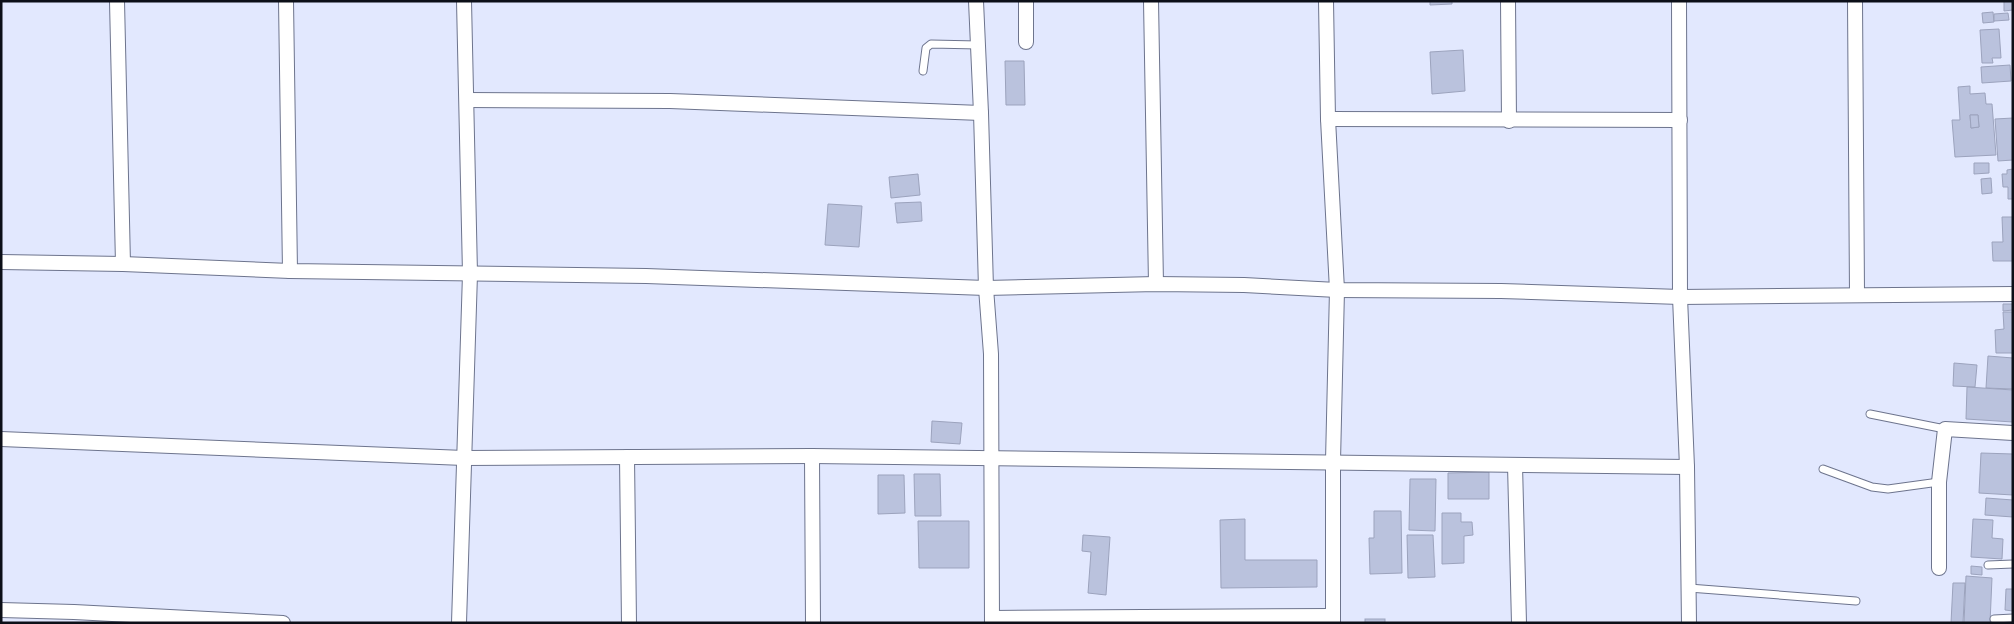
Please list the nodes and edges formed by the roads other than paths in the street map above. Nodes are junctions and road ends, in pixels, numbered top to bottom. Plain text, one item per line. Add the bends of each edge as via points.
1 (117, 1) edge
2 (286, 1) edge
3 (464, 1) edge
4 (976, 1) edge
5 (1026, 1) edge
6 (1151, 1) edge
7 (1326, 1) edge
8 (1508, 1) edge
9 (1679, 1) edge
10 (1855, 1) edge
11 (1026, 42) dead end
12 (978, 45) junction
13 (923, 72) dead end
14 (467, 100) junction
15 (981, 113) junction
16 (1328, 119) junction
17 (1680, 120) junction
18 (1509, 121) junction
19 (1, 262) edge
20 (123, 264) junction
21 (290, 271) junction
22 (470, 274) junction
23 (1156, 284) junction
24 (986, 288) junction
25 (1337, 290) junction
26 (1857, 294) junction
27 (2013, 294) edge
28 (1680, 297) junction
29 (1870, 414) dead end
30 (1945, 429) junction
31 (2013, 433) edge
32 (1, 438) edge
33 (812, 456) junction
34 (627, 457) junction
35 (992, 457) junction
36 (464, 458) junction
37 (1333, 461) junction
38 (1515, 465) junction
39 (1687, 467) junction
40 (1823, 469) dead end
41 (1939, 482) junction
42 (2013, 564) edge
43 (1988, 565) dead end
44 (1939, 568) dead end
45 (1689, 588) junction
46 (1856, 601) dead end
47 (1, 610) edge
48 (2013, 618) edge
49 (1333, 619) edge
50 (1994, 619) dead end
51 (992, 620) edge
52 (283, 623) edge
53 (459, 623) edge
54 (629, 623) edge
55 (813, 623) edge
56 (1519, 623) edge
57 (1689, 623) edge

1 - 20 street
2 - 21 street
3 - 14 street
4 - 12 street
5 - 11 street
6 - 23 street
7 - 16 street
8 - 18 street
9 - 17 street
10 - 26 street
12 - 13 lane via 931,44 926,48
12 - 15 street
14 - 15 street via 670,101
14 - 22 street
15 - 24 street
16 - 18 street
16 - 25 street
17 - 18 street
17 - 28 street
19 - 20 street
20 - 21 street
21 - 22 street
22 - 24 street via 656,276
22 - 36 street
23 - 24 street
23 - 25 street
24 - 35 street via 991,354
25 - 28 street
25 - 37 street
26 - 27 street
26 - 28 street
28 - 39 street
29 - 30 lane
30 - 31 street
30 - 41 street
32 - 36 street
33 - 34 street
33 - 35 street
33 - 55 street
34 - 36 street
34 - 54 street
35 - 37 street
35 - 51 street
36 - 53 street
37 - 38 street
37 - 49 street
38 - 39 street
38 - 56 street
39 - 45 street
40 - 41 lane via 1872,487 1888,489
41 - 44 street
42 - 43 lane
45 - 46 lane
45 - 57 street
47 - 52 street
48 - 50 lane
49 - 51 street

